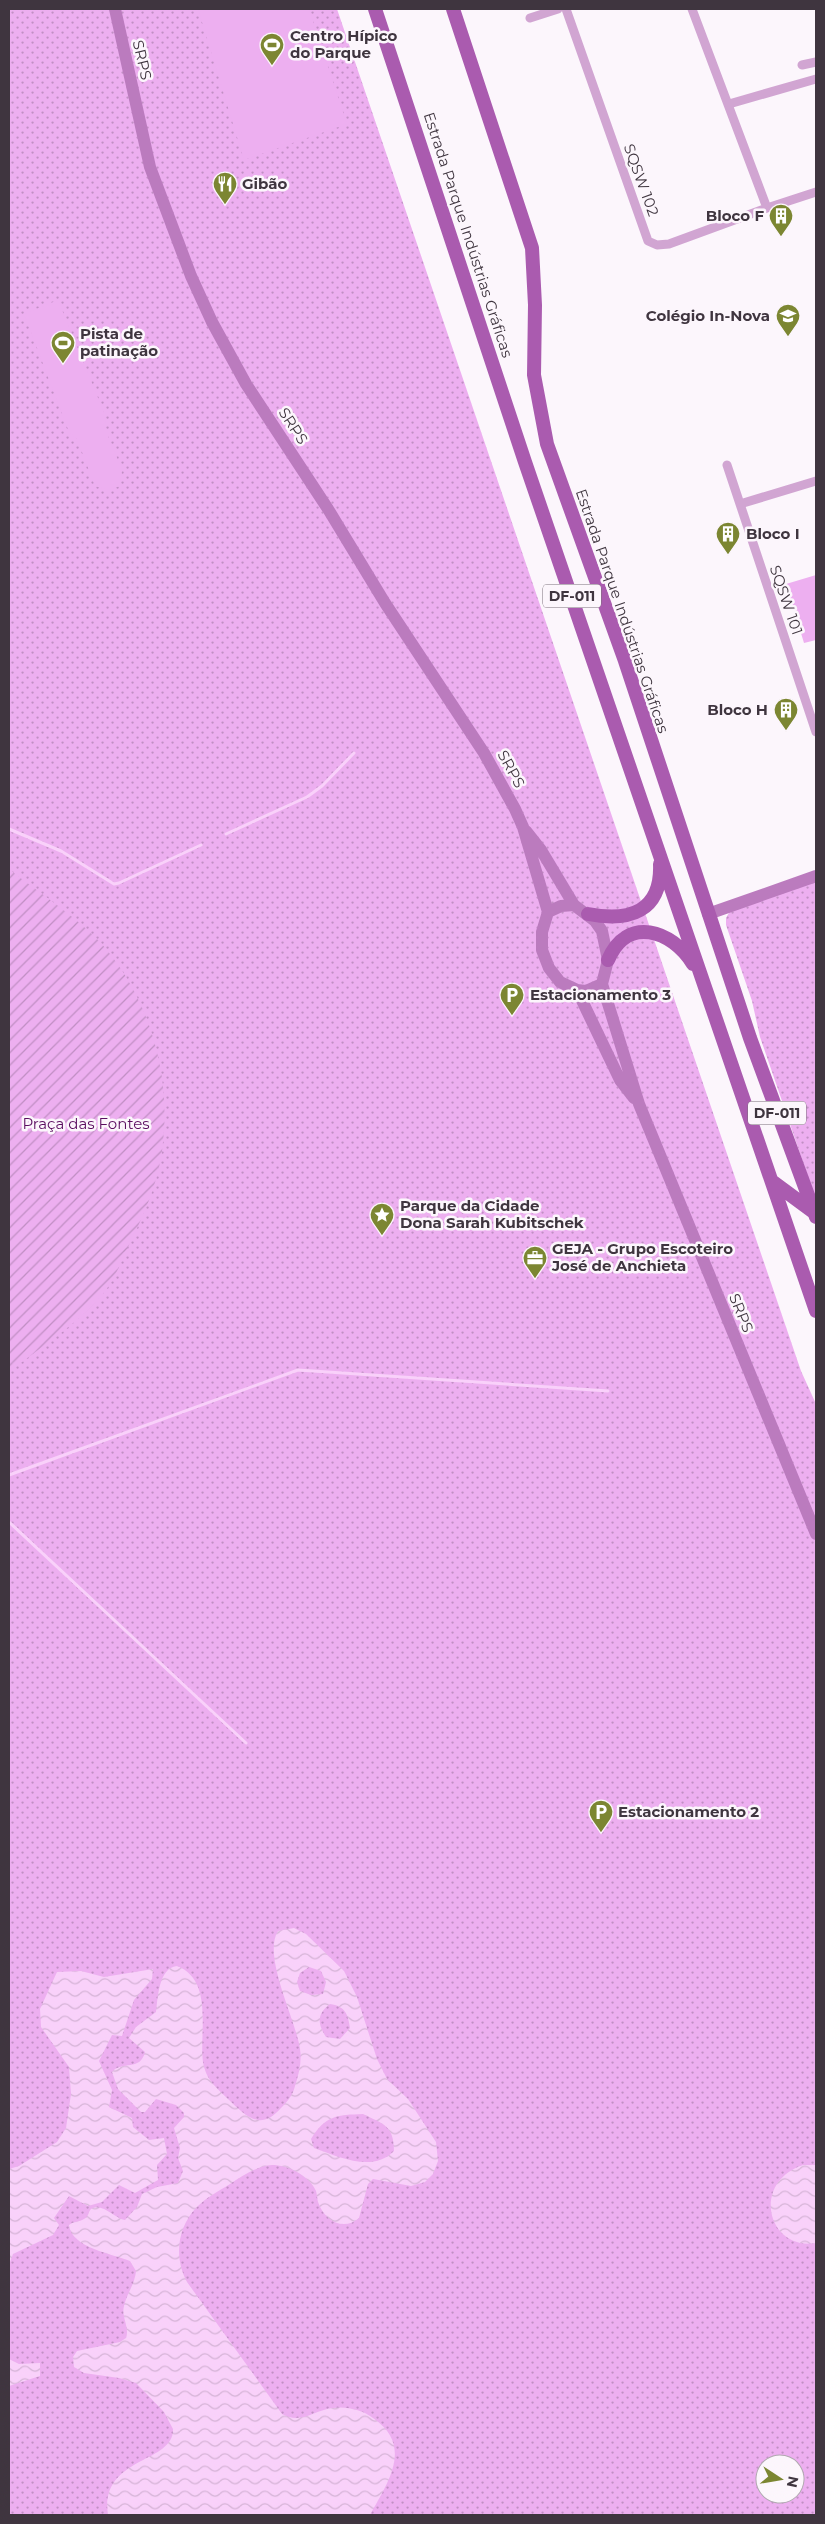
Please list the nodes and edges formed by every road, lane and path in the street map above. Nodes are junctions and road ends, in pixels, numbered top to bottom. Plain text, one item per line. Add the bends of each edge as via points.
1 (114, 9) edge
2 (375, 9) edge
3 (453, 9) edge
4 (558, 9) edge
5 (566, 9) edge
6 (692, 9) edge
7 (530, 18) dead end
8 (816, 62) edge
9 (802, 65) dead end
10 (816, 79) edge
11 (729, 104) junction
12 (816, 192) edge
13 (767, 208) junction
14 (727, 464) dead end
15 (816, 481) edge
16 (740, 504) junction
17 (816, 732) edge
18 (523, 827) junction
19 (657, 844) junction
20 (816, 876) edge
21 (574, 905) junction
22 (548, 912) junction
23 (588, 914) junction
24 (708, 914) junction
25 (608, 960) junction
26 (703, 980) junction
27 (602, 984) junction
28 (577, 990) junction
29 (639, 1104) junction
30 (773, 1182) junction
31 (816, 1215) edge
32 (816, 1311) edge
33 (816, 1534) edge

1 - 18 main road, SRPS via 150,167 212,322 246,384 484,753
2 - 19 main road, Estrada Parque Indústrias Gráficas / DF-011 via 525,462
3 - 24 main road, Estrada Parque Indústrias Gráficas / DF-011 via 532,248 534,375 547,444 624,661
4 - 7 street
5 - 13 street, SQSW 102 via 648,241 657,245 669,244
6 - 11 street
8 - 9 street
10 - 11 street
11 - 13 street
12 - 13 street, SQSW 102
14 - 16 street, SQSW 101
15 - 16 street
16 - 17 street, SQSW 101
18 - 21 main road, SRPS
18 - 22 main road, SRPS
19 - 23 main road via 661,880 647,905 619,917
19 - 26 main road, Estrada Parque Indústrias Gráficas / DF-011
20 - 24 main road
21 - 22 main road
21 - 23 main road, SRPS
22 - 28 main road via 542,932 542,950 548,968 560,982
23 - 25 main road, SRPS via 602,931
24 - 31 main road, Estrada Parque Indústrias Gráficas / DF-011
25 - 26 main road via 618,942 629,935 656,932 673,940 683,950
25 - 27 main road, SRPS
26 - 30 main road, Estrada Parque Indústrias Gráficas / DF-011
27 - 28 main road via 586,991
27 - 29 main road, SRPS
28 - 29 main road, SRPS via 620,1080
29 - 33 main road, SRPS
30 - 31 main road, Estrada Parque Indústrias Gráficas / DF-011
30 - 32 main road, Estrada Parque Indústrias Gráficas / DF-011

